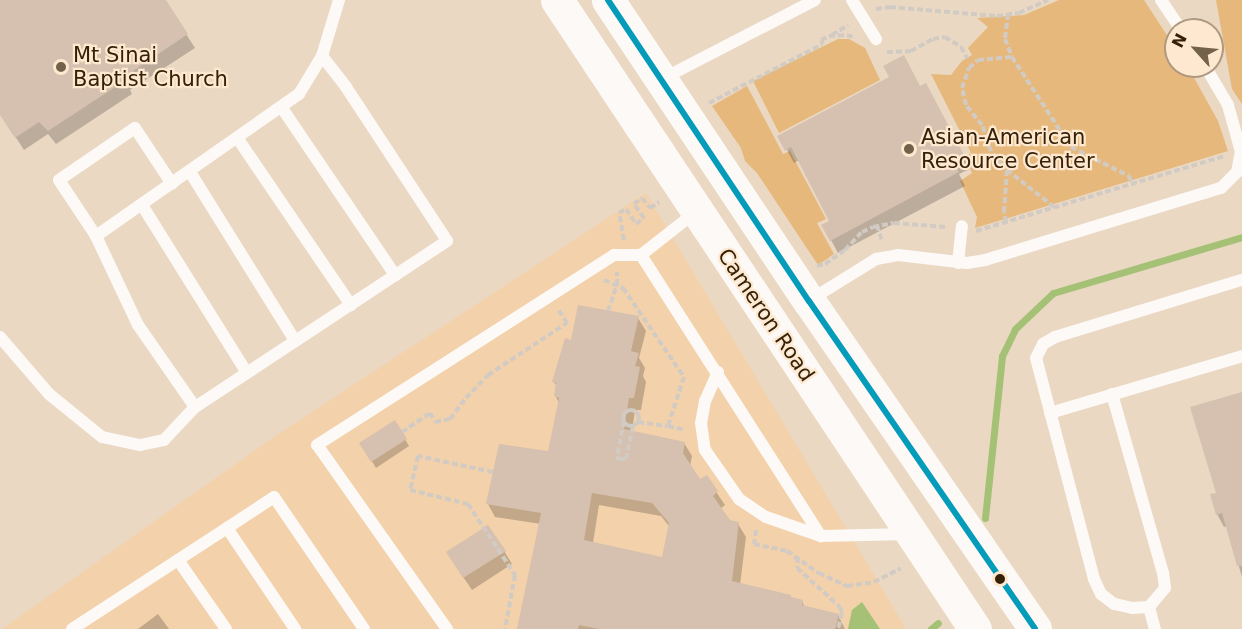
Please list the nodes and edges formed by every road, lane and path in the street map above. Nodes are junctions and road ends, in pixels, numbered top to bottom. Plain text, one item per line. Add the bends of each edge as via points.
1 (339, 0) edge
2 (557, 0) edge
3 (608, 0) edge
4 (815, 0) edge
5 (852, 0) edge
6 (1048, 0) edge
7 (1161, 0) edge
8 (1008, 15) junction
9 (863, 17) junction
10 (1173, 18) edge
11 (830, 36) junction
12 (876, 39) dead end
13 (861, 42) dead end
14 (883, 52) dead end
15 (322, 56) junction
16 (1012, 57) junction
17 (966, 58) dead end
18 (1212, 78) edge
19 (661, 80) junction
20 (706, 105) dead end
21 (282, 108) junction
22 (238, 139) junction
23 (1241, 152) edge
24 (1007, 169) junction
25 (190, 172) junction
26 (172, 184) junction
27 (1132, 184) junction
28 (659, 202) dead end
29 (142, 205) junction
30 (1055, 207) junction
31 (697, 210) junction
32 (1006, 222) junction
33 (878, 225) junction
34 (962, 228) junction
35 (96, 236) junction
36 (624, 241) dead end
37 (882, 241) dead end
38 (641, 255) junction
39 (958, 262) junction
40 (813, 267) dead end
41 (617, 271) dead end
42 (395, 275) junction
43 (602, 280) dead end
44 (1242, 280) edge
45 (616, 285) junction
46 (809, 301) junction
47 (567, 303) dead end
48 (351, 305) junction
49 (608, 311) dead end
50 (0, 338) edge
51 (295, 341) junction
52 (1242, 356) edge
53 (718, 372) junction
54 (247, 373) junction
55 (1112, 394) junction
56 (195, 407) junction
57 (1050, 413) junction
58 (624, 421) junction
59 (638, 422) junction
60 (633, 426) junction
61 (668, 426) junction
62 (402, 432) dead end
63 (689, 439) dead end
64 (493, 472) dead end
65 (750, 523) dead end
66 (227, 528) junction
67 (912, 534) junction
68 (821, 536) junction
69 (798, 557) junction
70 (178, 560) junction
71 (901, 568) dead end
72 (1149, 607) junction
73 (72, 629) edge
74 (226, 629) edge
75 (295, 629) edge
76 (364, 629) edge
77 (447, 629) edge
78 (505, 629) edge
79 (838, 629) edge
80 (975, 629) edge
81 (1035, 629) edge
82 (1155, 629) edge

1 - 15 lane
2 - 31 main road, Cameron Road
3 - 19 main road, Cameron Road
4 - 19 lane
5 - 9 lane
6 - 8 path
7 - 10 lane
8 - 9 path via 880,7
8 - 16 path via 1005,39
9 - 11 path
9 - 12 lane
11 - 13 path via 847,35
11 - 20 path via 820,40 823,44
14 - 17 path via 911,51 945,37 961,47
15 - 21 lane via 299,94
15 - 42 lane via 447,241
16 - 24 path via 978,60 969,68 963,88 966,105 982,125 990,149
16 - 27 path via 1071,147 1129,176
18 - 23 lane via 1228,105
19 - 46 main road, Cameron Road
21 - 22 lane
21 - 42 lane
22 - 25 lane
22 - 48 lane
23 - 27 path
23 - 39 lane via 1237,172 1221,188 1002,257
24 - 30 path
24 - 32 path
25 - 26 lane
25 - 51 lane
26 - 29 lane
26 - 35 lane via 135,128 106,147 59,180
27 - 30 path
28 - 36 path via 650,208 642,198 634,204 644,218 636,224 626,209 619,213
29 - 35 lane
29 - 54 lane
30 - 32 path
31 - 38 lane
31 - 67 main road, Cameron Road
32 - 34 path via 975,231
33 - 34 path
33 - 37 path
33 - 40 path via 862,232 825,264
34 - 39 lane
35 - 56 lane via 138,325
38 - 53 lane
38 - 77 lane via 614,255 316,445
39 - 46 lane via 898,255 876,259
41 - 45 path
42 - 48 lane
43 - 45 path
44 - 57 lane via 1043,344 1036,358
45 - 49 path
45 - 61 path via 623,288 684,377
46 - 81 main road, Cameron Road
47 - 62 path via 558,309 567,324 488,375 450,419 435,422 430,413
48 - 51 lane
50 - 56 lane via 49,394 102,437 140,445 164,440
51 - 54 lane
52 - 55 lane
53 - 68 lane
53 - 68 lane via 705,401 701,423 705,450 740,500 752,510
54 - 56 lane
55 - 57 lane
55 - 72 lane via 1163,573 1165,588
57 - 72 lane via 1101,594 1114,604
58 - 59 path via 625,414 632,411 638,415
58 - 60 path
58 - 60 path via 619,459 626,459
59 - 60 path
59 - 61 path
61 - 63 path via 687,431
64 - 78 path via 418,456 410,490 468,504 515,575
65 - 69 path via 757,526 754,544
66 - 70 lane
66 - 75 lane
66 - 76 lane via 274,497
67 - 68 lane
67 - 80 main road, Cameron Road
69 - 71 path via 819,573 847,585 874,582
69 - 79 path via 797,568 840,607
70 - 73 lane
70 - 74 lane
72 - 82 lane

